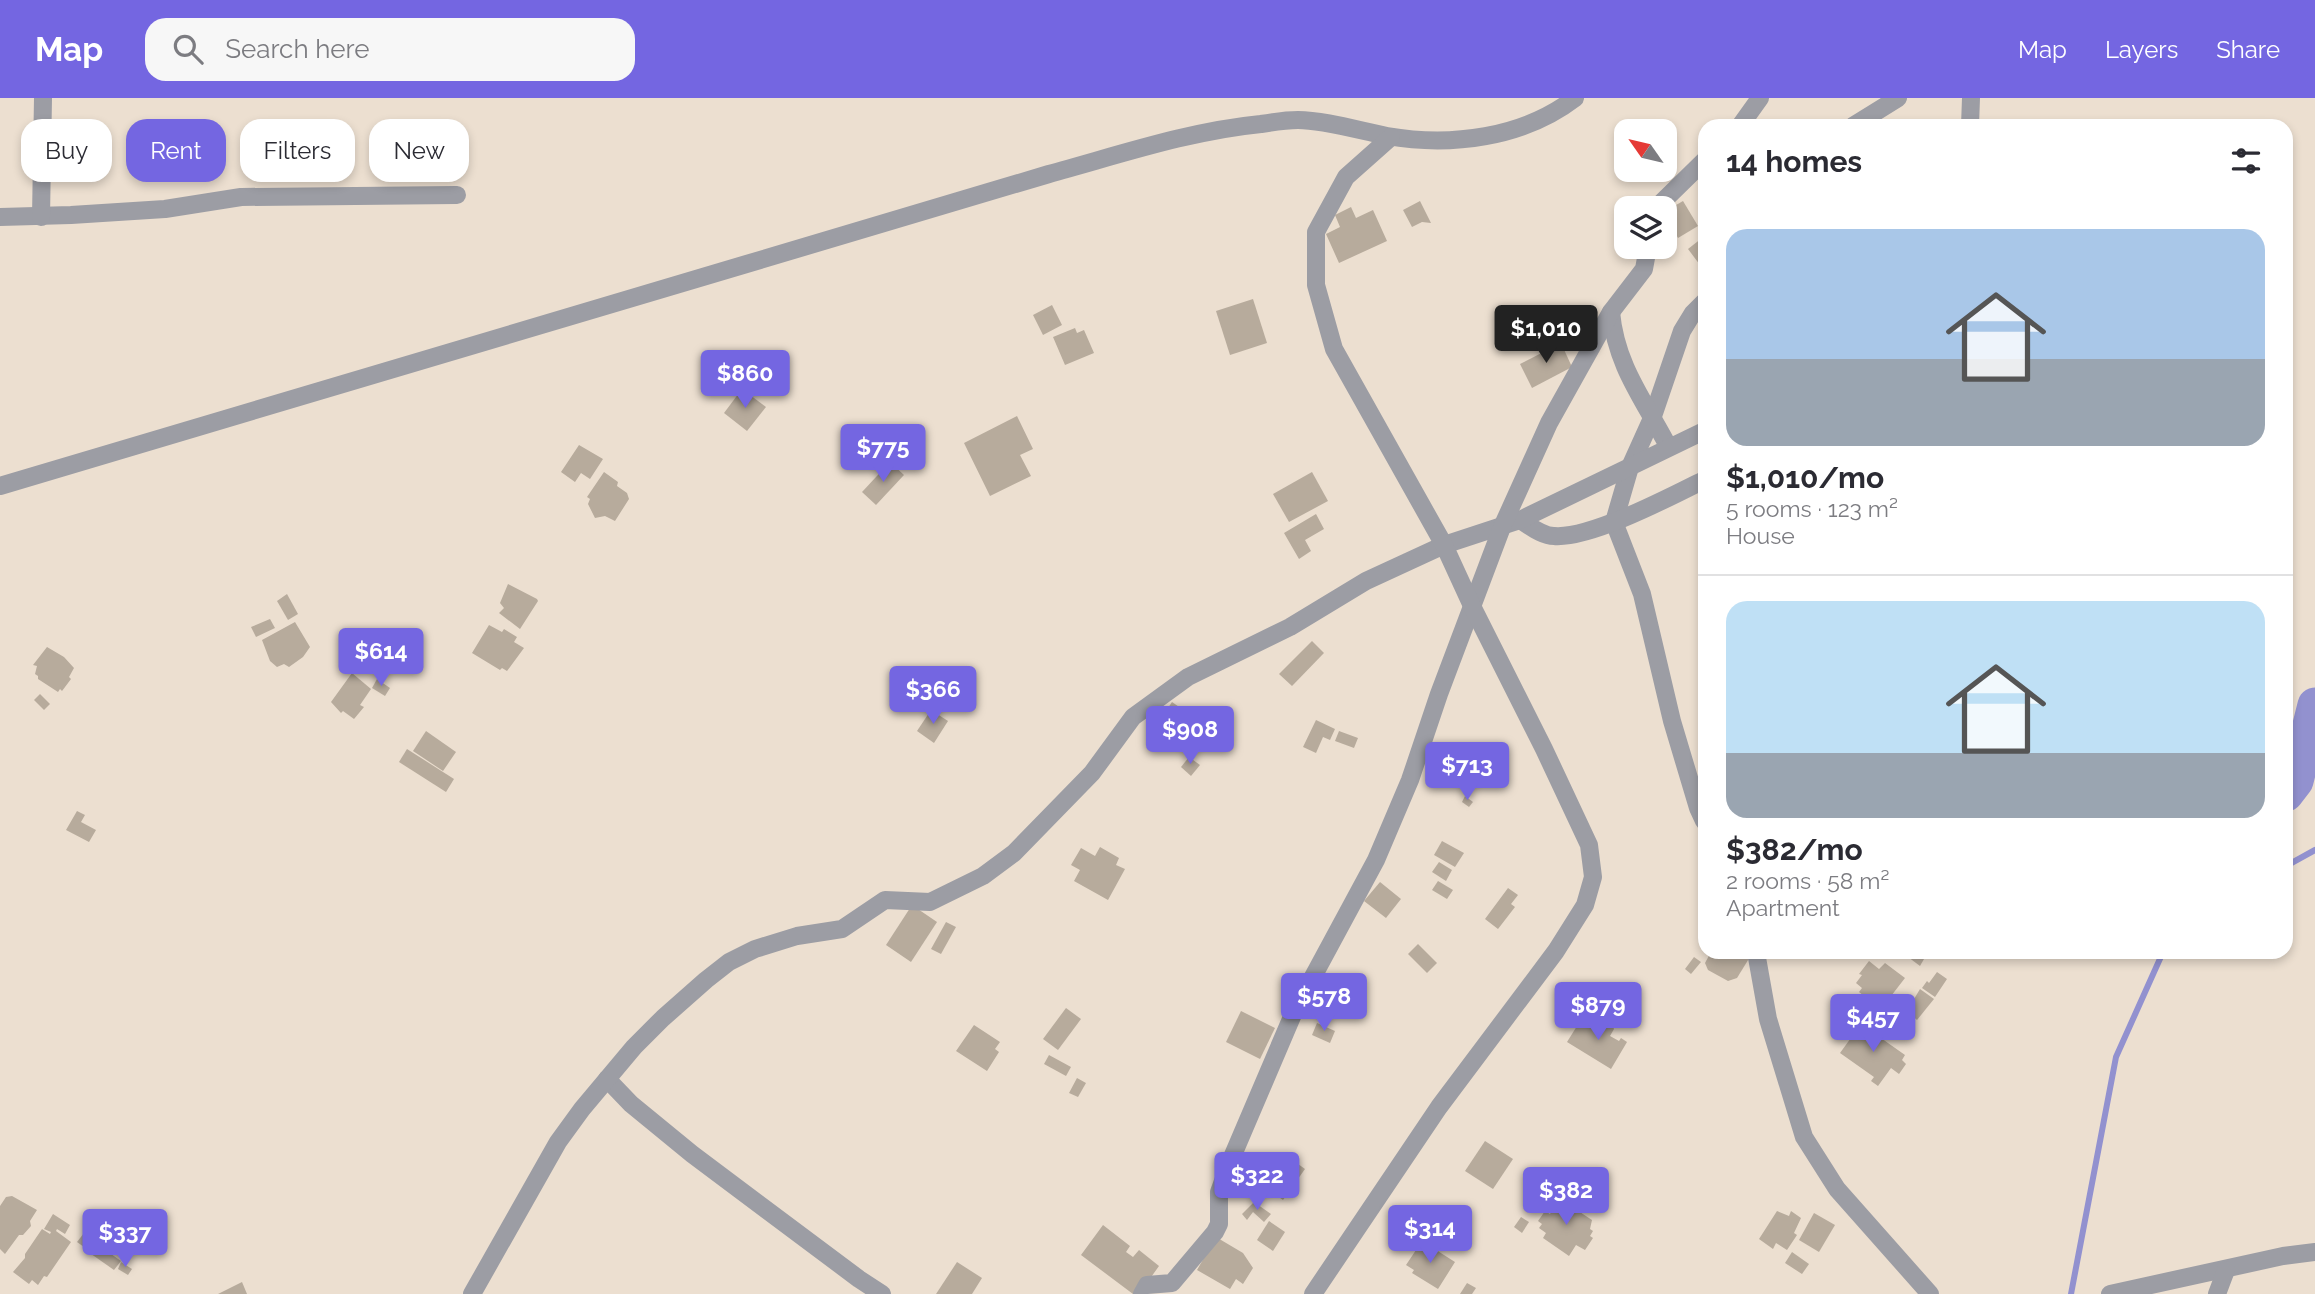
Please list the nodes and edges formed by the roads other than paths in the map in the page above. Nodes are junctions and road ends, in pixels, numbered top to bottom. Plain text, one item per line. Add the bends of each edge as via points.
1 (43, 98) edge
2 (1575, 98) edge
3 (1760, 98) edge
4 (1898, 98) edge
5 (1971, 98) edge
6 (1745, 119) edge
7 (1864, 119) edge
8 (1970, 119) edge
9 (1391, 137) junction
10 (1698, 167) edge
11 (457, 195) dead end
12 (1668, 196) edge
13 (41, 216) junction
14 (0, 217) edge
15 (1646, 259) edge
16 (1698, 308) edge
17 (1612, 312) junction
18 (1653, 416) junction
19 (1698, 434) edge
20 (1668, 446) junction
21 (1630, 467) junction
22 (1698, 483) edge
23 (0, 486) edge
24 (1520, 520) junction
25 (1614, 522) junction
26 (1502, 527) junction
27 (1444, 545) junction
28 (1472, 606) junction
29 (1698, 808) edge
30 (1757, 959) edge
31 (607, 1079) junction
32 (2315, 1252) edge
33 (2226, 1270) junction
34 (472, 1294) edge
35 (882, 1294) edge
36 (1142, 1294) edge
37 (1313, 1294) edge
38 (1930, 1294) edge
39 (2110, 1294) edge
40 (2217, 1294) edge

1 - 13 street
2 - 9 street via 1543,118 1499,133 1435,141
3 - 6 street
4 - 7 street
5 - 8 street
9 - 23 street via 1299,120 1220,128 1049,174
9 - 27 street via 1346,177 1315,232 1316,285 1334,349
10 - 12 street
11 - 13 street via 241,197 165,209
13 - 14 street
15 - 17 street via 1644,269
16 - 18 street via 1682,331
17 - 18 street via 1623,367
17 - 26 street via 1549,423
18 - 20 street
18 - 21 street
19 - 20 street
20 - 21 street
21 - 24 street
21 - 25 street
22 - 25 street
24 - 25 street via 1553,537
24 - 26 street
25 - 29 street via 1642,594
26 - 27 street
26 - 28 street
27 - 28 street
27 - 31 street via 1366,581 1290,627 1188,677 1133,717 1092,774 1014,853 983,876 930,902 885,900 842,929 797,936 729,962 663,1018
28 - 36 street via 1386,837 1294,1012 1249,1114 1219,1192 1219,1224 1172,1283 1147,1284
28 - 37 street via 1588,845 1592,877 1585,905 1556,951 1439,1107
30 - 38 street via 1769,1019 1804,1138 1837,1189
31 - 34 street via 558,1143
31 - 35 street via 692,1154
32 - 33 street
33 - 39 street
33 - 40 street

